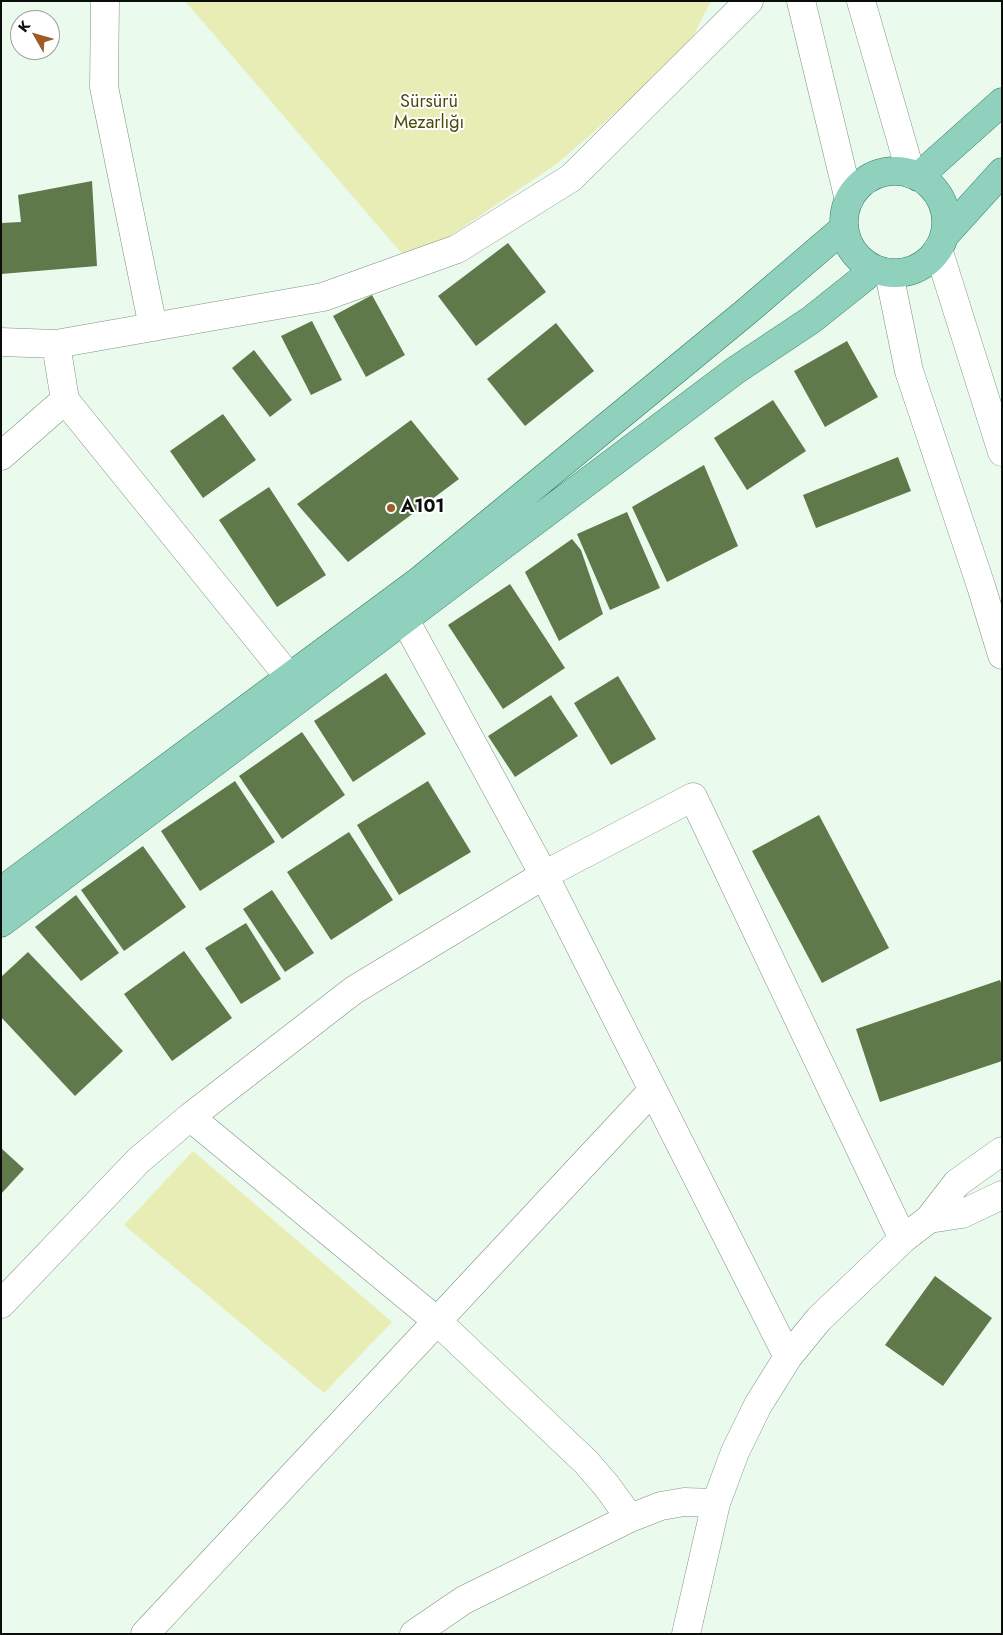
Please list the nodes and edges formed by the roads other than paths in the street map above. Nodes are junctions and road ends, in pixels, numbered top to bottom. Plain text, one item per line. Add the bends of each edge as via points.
1 (105, 1) edge
2 (749, 1) edge
3 (801, 1) edge
4 (861, 1) edge
5 (1002, 102) edge
6 (1002, 172) edge
7 (914, 176) junction
8 (849, 200) junction
9 (844, 228) junction
10 (941, 243) junction
11 (882, 271) junction
12 (153, 327) junction
13 (1, 342) edge
14 (56, 344) junction
15 (65, 400) junction
16 (1002, 452) edge
17 (1, 456) edge
18 (405, 620) junction
19 (1002, 655) edge
20 (289, 677) junction
21 (544, 875) junction
22 (1, 891) edge
23 (1, 923) edge
24 (652, 1091) junction
25 (190, 1116) junction
26 (1002, 1152) edge
27 (1002, 1195) edge
28 (929, 1219) junction
29 (903, 1239) junction
30 (1, 1304) edge
31 (437, 1321) junction
32 (788, 1356) junction
33 (716, 1503) junction
34 (630, 1518) junction
35 (145, 1634) edge
36 (414, 1634) edge
37 (686, 1634) edge

1 - 12 street via 104,87
2 - 12 street via 571,178 457,249 323,297
3 - 8 street
4 - 7 street
5 - 7 main road
6 - 10 main road
7 - 8 main road via 896,171 882,173 868,179
7 - 10 main road via 936,192 943,205 946,221
8 - 9 main road
9 - 11 main road via 854,253 864,263
9 - 20 main road via 419,581
10 - 11 main road via 929,260 917,268 903,273
10 - 16 street
11 - 18 main road via 736,370
11 - 19 street via 909,371
12 - 14 street
13 - 14 street
14 - 15 street
15 - 17 street
15 - 20 street
18 - 21 street
18 - 23 main road
20 - 22 main road
21 - 24 street
21 - 25 street via 354,990
21 - 29 street via 693,797
24 - 31 street
24 - 32 street
25 - 30 street via 139,1160
25 - 31 street
26 - 28 street via 957,1183
27 - 28 street via 962,1214
28 - 29 street
29 - 32 street via 819,1318
31 - 34 street via 586,1462
31 - 35 street
32 - 33 street via 758,1405 735,1452
33 - 34 street via 684,1502 661,1506
33 - 37 street
34 - 36 street via 464,1600

